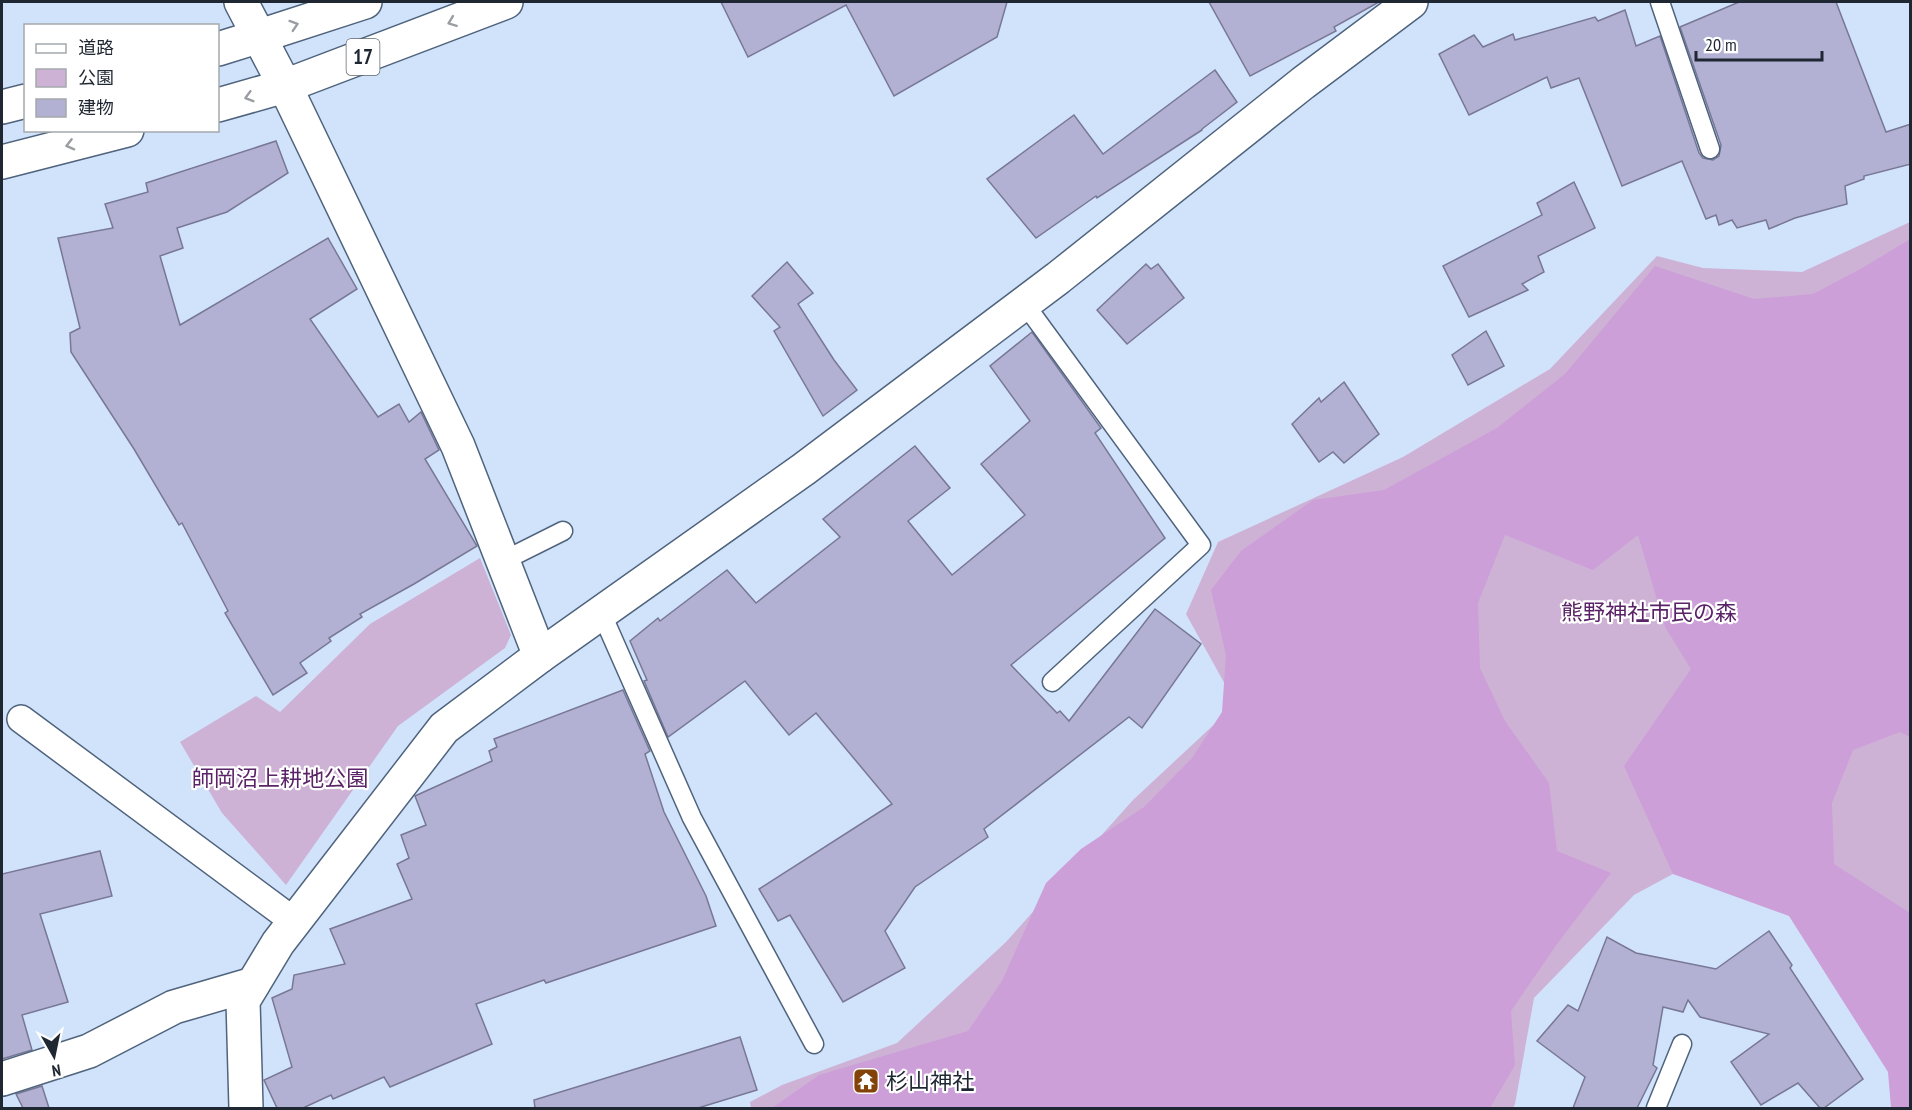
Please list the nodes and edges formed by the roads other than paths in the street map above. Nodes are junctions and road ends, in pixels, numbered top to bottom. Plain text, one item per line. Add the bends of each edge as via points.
1 (241, 2) edge
2 (365, 2) edge
3 (506, 2) edge
4 (1411, 2) edge
5 (1660, 2) edge
6 (260, 36) junction
7 (219, 49) edge
8 (285, 86) junction
9 (24, 102) edge
10 (219, 105) edge
11 (2, 107) edge
12 (119, 132) edge
13 (1710, 149) dead end
14 (2, 162) edge
15 (1024, 303) junction
16 (563, 531) dead end
17 (503, 561) junction
18 (601, 612) junction
19 (540, 656) junction
20 (1052, 682) dead end
21 (21, 719) dead end
22 (295, 922) junction
23 (253, 984) junction
24 (814, 1044) dead end
25 (1682, 1044) dead end
26 (2, 1079) edge
27 (246, 1108) edge
28 (1656, 1108) edge

1 - 6 street
6 -> 2 street, 17
3 -> 8 street, 17
4 - 15 street
5 - 13 lane
6 - 7 street, 17
6 - 8 street
8 -> 10 street, 17
8 - 17 street via 458,447
9 - 11 street
12 -> 14 street
15 - 18 street via 804,469
15 - 20 lane via 1201,544
16 - 17 lane
17 - 19 street
18 - 19 street
18 - 24 lane via 692,818
19 - 22 street via 444,728
21 - 22 street
22 - 23 street
23 - 26 street via 174,1008 89,1051
23 - 27 street via 243,1001
25 - 28 lane

